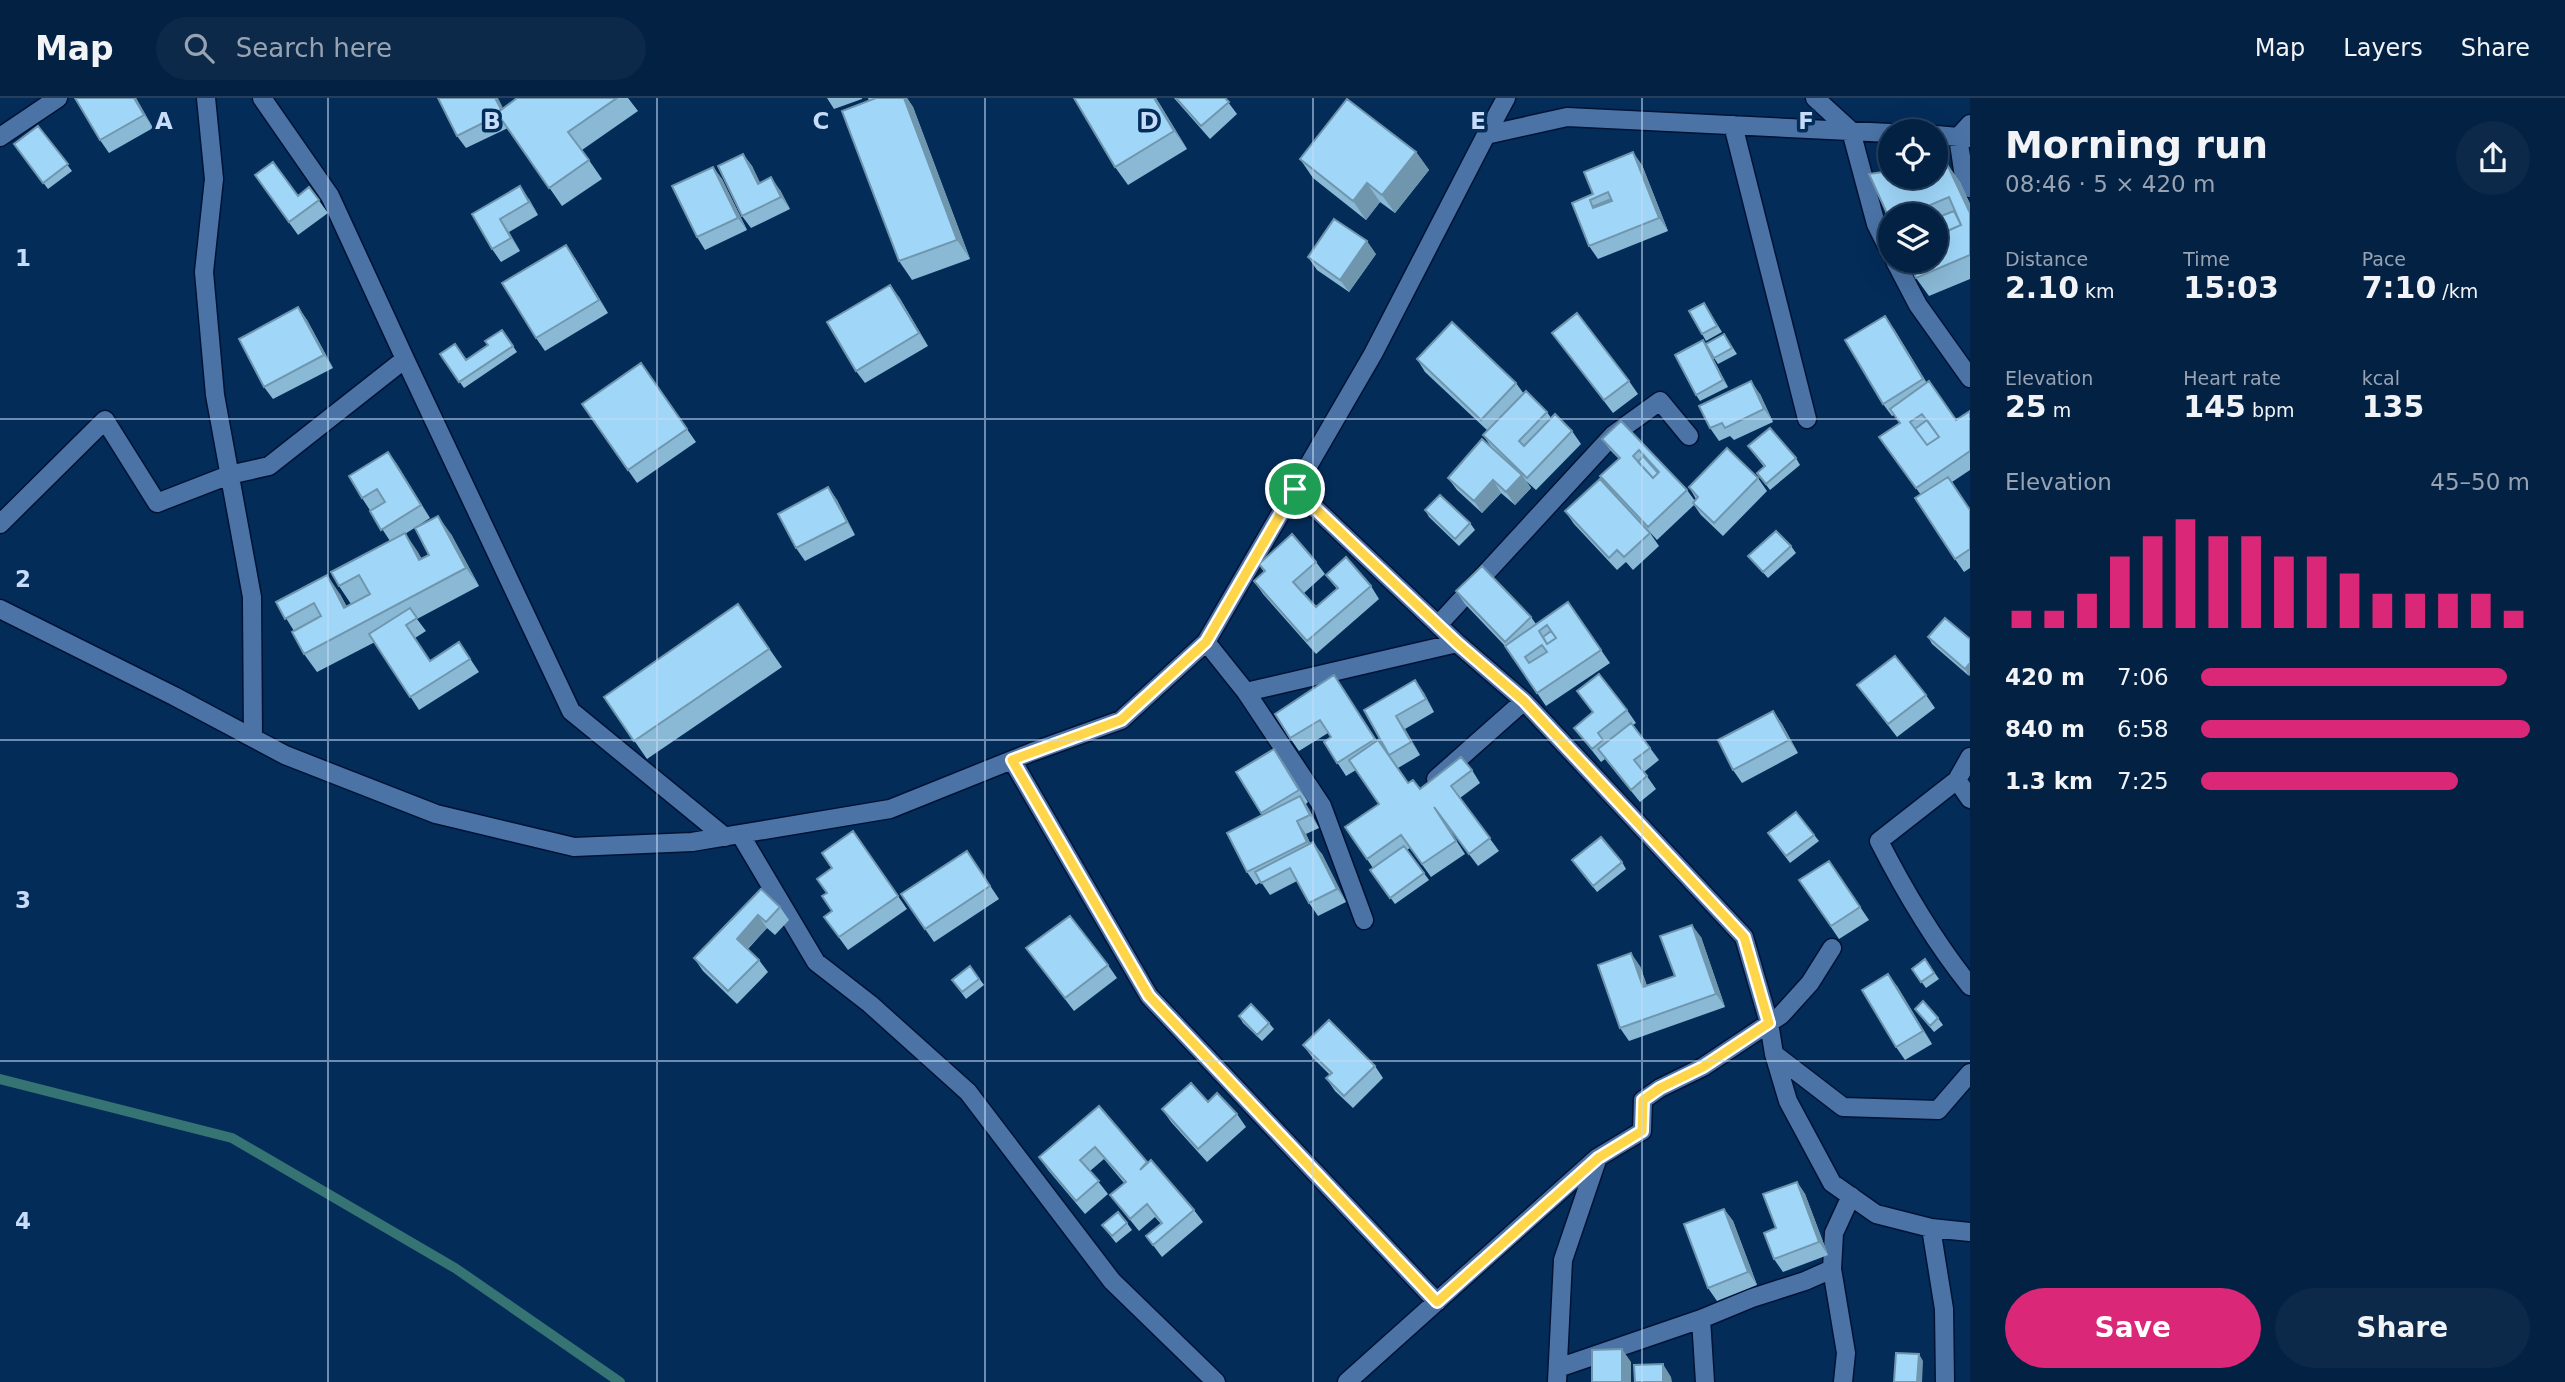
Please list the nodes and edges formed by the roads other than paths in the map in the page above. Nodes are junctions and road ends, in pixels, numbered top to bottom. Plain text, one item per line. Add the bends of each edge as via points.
1 (58, 98) edge
2 (206, 98) edge
3 (262, 98) edge
4 (1506, 98) edge
5 (1815, 98) edge
6 (1733, 125) junction
7 (1851, 131) junction
8 (1878, 132) edge
9 (1966, 133) edge
10 (1948, 134) edge
11 (1486, 135) junction
12 (0, 136) edge
13 (1970, 188) edge
14 (1878, 228) edge
15 (1901, 273) edge
16 (405, 359) junction
17 (1970, 378) edge
18 (1807, 419) dead end
19 (1689, 436) dead end
20 (229, 475) junction
21 (1295, 489) junction
22 (0, 524) edge
23 (0, 609) edge
24 (1438, 625) junction
25 (1206, 642) junction
26 (1457, 643) junction
27 (1246, 692) junction
28 (1524, 701) junction
29 (253, 738) junction
30 (1970, 757) edge
31 (1012, 760) junction
32 (1957, 780) junction
33 (1428, 786) edge
34 (1970, 799) edge
35 (732, 835) junction
36 (1364, 920) dead end
37 (1832, 948) dead end
38 (1970, 986) edge
39 (1769, 1023) junction
40 (1774, 1054) junction
41 (1970, 1073) edge
42 (1598, 1158) junction
43 (1852, 1196) junction
44 (1931, 1228) junction
45 (1970, 1232) edge
46 (1832, 1269) junction
47 (1437, 1302) junction
48 (1702, 1319) junction
49 (1557, 1375) edge
50 (1216, 1382) edge
51 (1348, 1382) edge
52 (1705, 1382) edge
53 (1843, 1382) edge
54 (1945, 1382) edge

1 - 12 street
2 - 20 street via 214,179 204,272 215,395
3 - 16 street via 330,196
4 - 11 street
5 - 7 street
6 - 7 street
6 - 11 street via 1567,117
6 - 18 street
7 - 8 street
7 - 14 street
9 - 10 street
9 - 13 street via 1964,177
11 - 21 street via 1373,354
15 - 17 street via 1917,305
16 - 20 street via 269,466
16 - 35 street via 571,711
19 - 24 street via 1660,401 1612,435
20 - 22 street via 157,503 105,421
20 - 29 street via 252,597
21 - 24 street
21 - 25 street
23 - 29 street
24 - 26 street
25 - 27 street
25 - 31 street via 1121,720
26 - 27 street
26 - 28 street
27 - 36 street via 1322,806
28 - 33 street
28 - 39 street via 1744,937
29 - 35 street via 436,814 575,847 692,842
30 - 32 street
31 - 35 street via 890,808
31 - 47 street via 1149,996
32 - 34 street
32 - 38 street via 1879,841 1941,950
35 - 50 street via 816,962 968,1092 1112,1281
37 - 39 street via 1810,983
39 - 40 street
39 - 42 street via 1643,1100 1642,1131
40 - 41 street via 1843,1107 1938,1110
40 - 43 street via 1788,1101 1832,1183
42 - 47 street
42 - 49 street via 1563,1260
43 - 44 street via 1876,1214
43 - 46 street via 1834,1233
44 - 45 street
44 - 54 street via 1944,1309
46 - 48 street
46 - 53 street via 1846,1353
47 - 51 street
48 - 49 street
48 - 52 street

